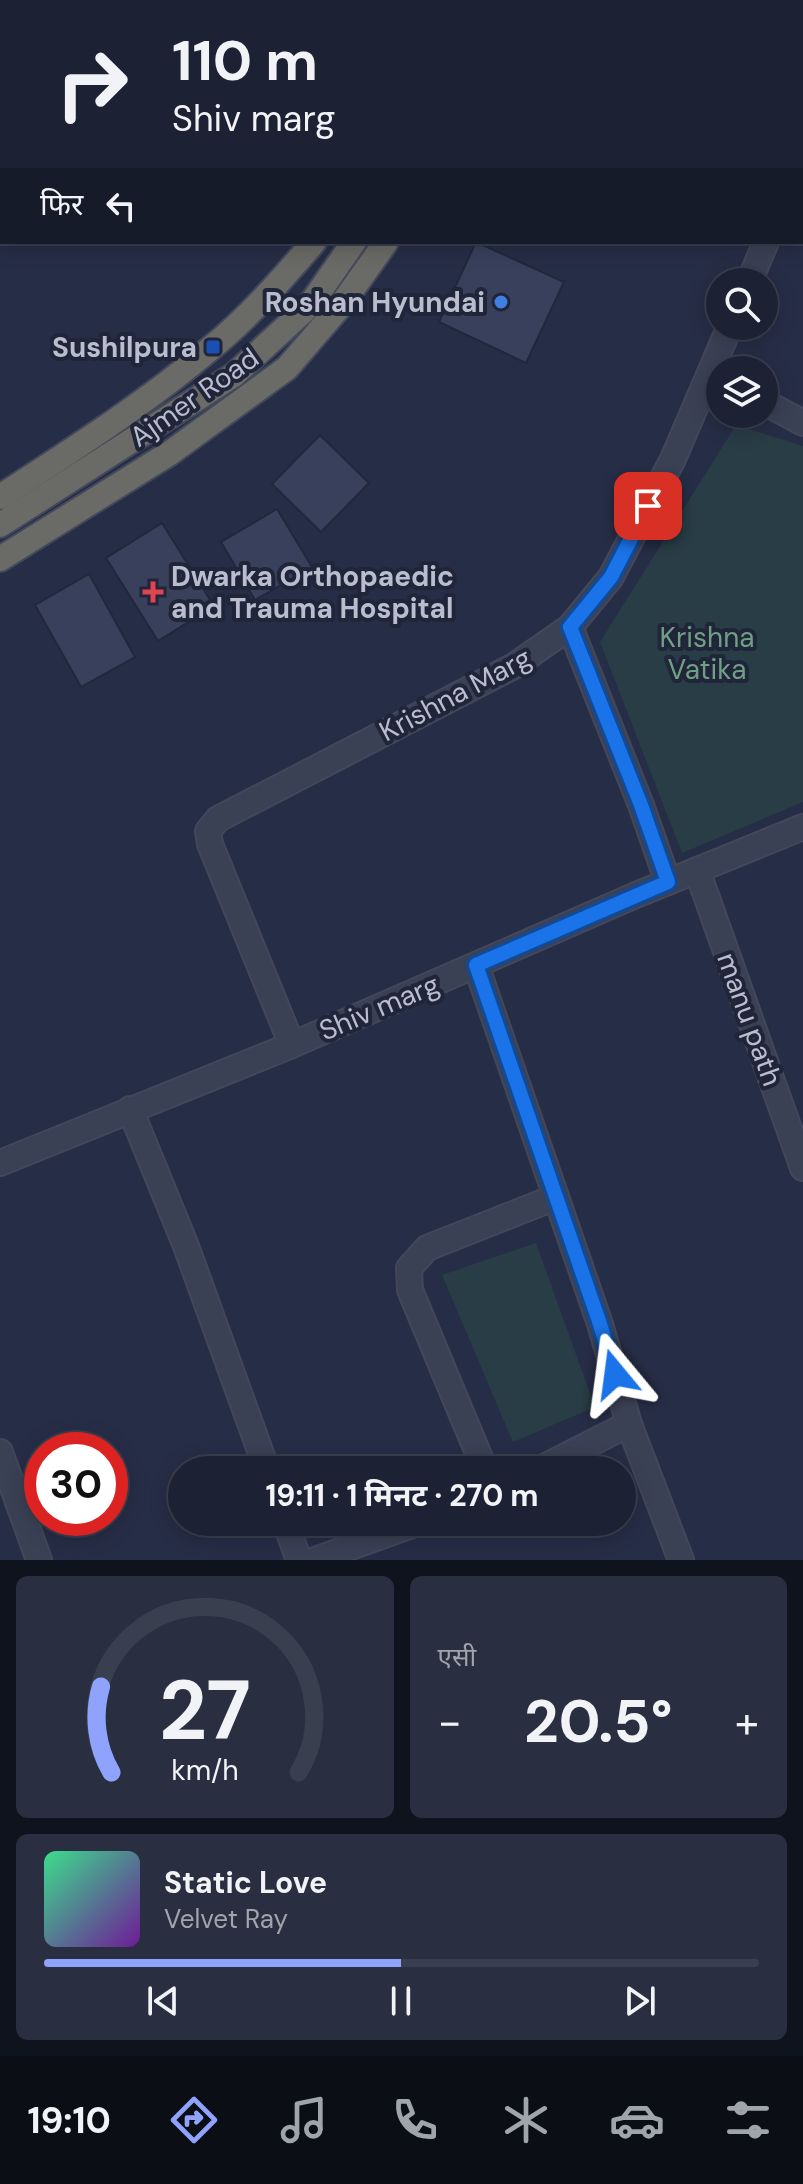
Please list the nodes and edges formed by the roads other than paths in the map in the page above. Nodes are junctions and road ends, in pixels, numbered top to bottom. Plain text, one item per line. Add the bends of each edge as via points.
1 (312, 244) edge
2 (353, 244) edge
3 (385, 244) edge
4 (765, 244) edge
5 (755, 268) edge
6 (706, 394) edge
7 (778, 410) edge
8 (803, 423) edge
9 (0, 497) edge
10 (0, 525) edge
11 (0, 559) edge
12 (570, 627) junction
13 (803, 827) edge
14 (697, 870) junction
15 (668, 882) junction
16 (476, 965) junction
17 (292, 1045) junction
18 (130, 1109) junction
19 (0, 1163) edge
20 (803, 1168) edge
21 (556, 1197) junction
22 (629, 1424) junction
23 (0, 1452) edge
24 (262, 1456) edge
25 (479, 1456) edge
26 (566, 1456) edge
27 (290, 1536) edge
28 (381, 1536) edge
29 (39, 1560) edge
30 (299, 1560) edge
31 (315, 1560) edge
32 (681, 1560) edge

1 - 9 highway, Ajmer Road via 213,347 124,416
2 - 10 highway via 310,305 234,375
3 - 11 highway, Ajmer Road via 287,368 170,453
4 - 5 street
6 - 12 street, Krishna Marg via 611,577
7 - 8 street
12 - 15 street
12 - 17 street, Krishna Marg via 514,666 218,819 208,831
13 - 14 street, Shiv marg
14 - 15 street, Shiv marg
14 - 20 street, manu path
15 - 16 street, Shiv marg
16 - 17 street, Shiv marg
16 - 21 street
17 - 18 street, Shiv marg
18 - 19 street, Shiv marg
18 - 24 street
21 - 22 street
21 - 25 street via 427,1248 409,1268 410,1290
22 - 26 street
22 - 32 street
23 - 29 street
27 - 30 street
28 - 31 street

